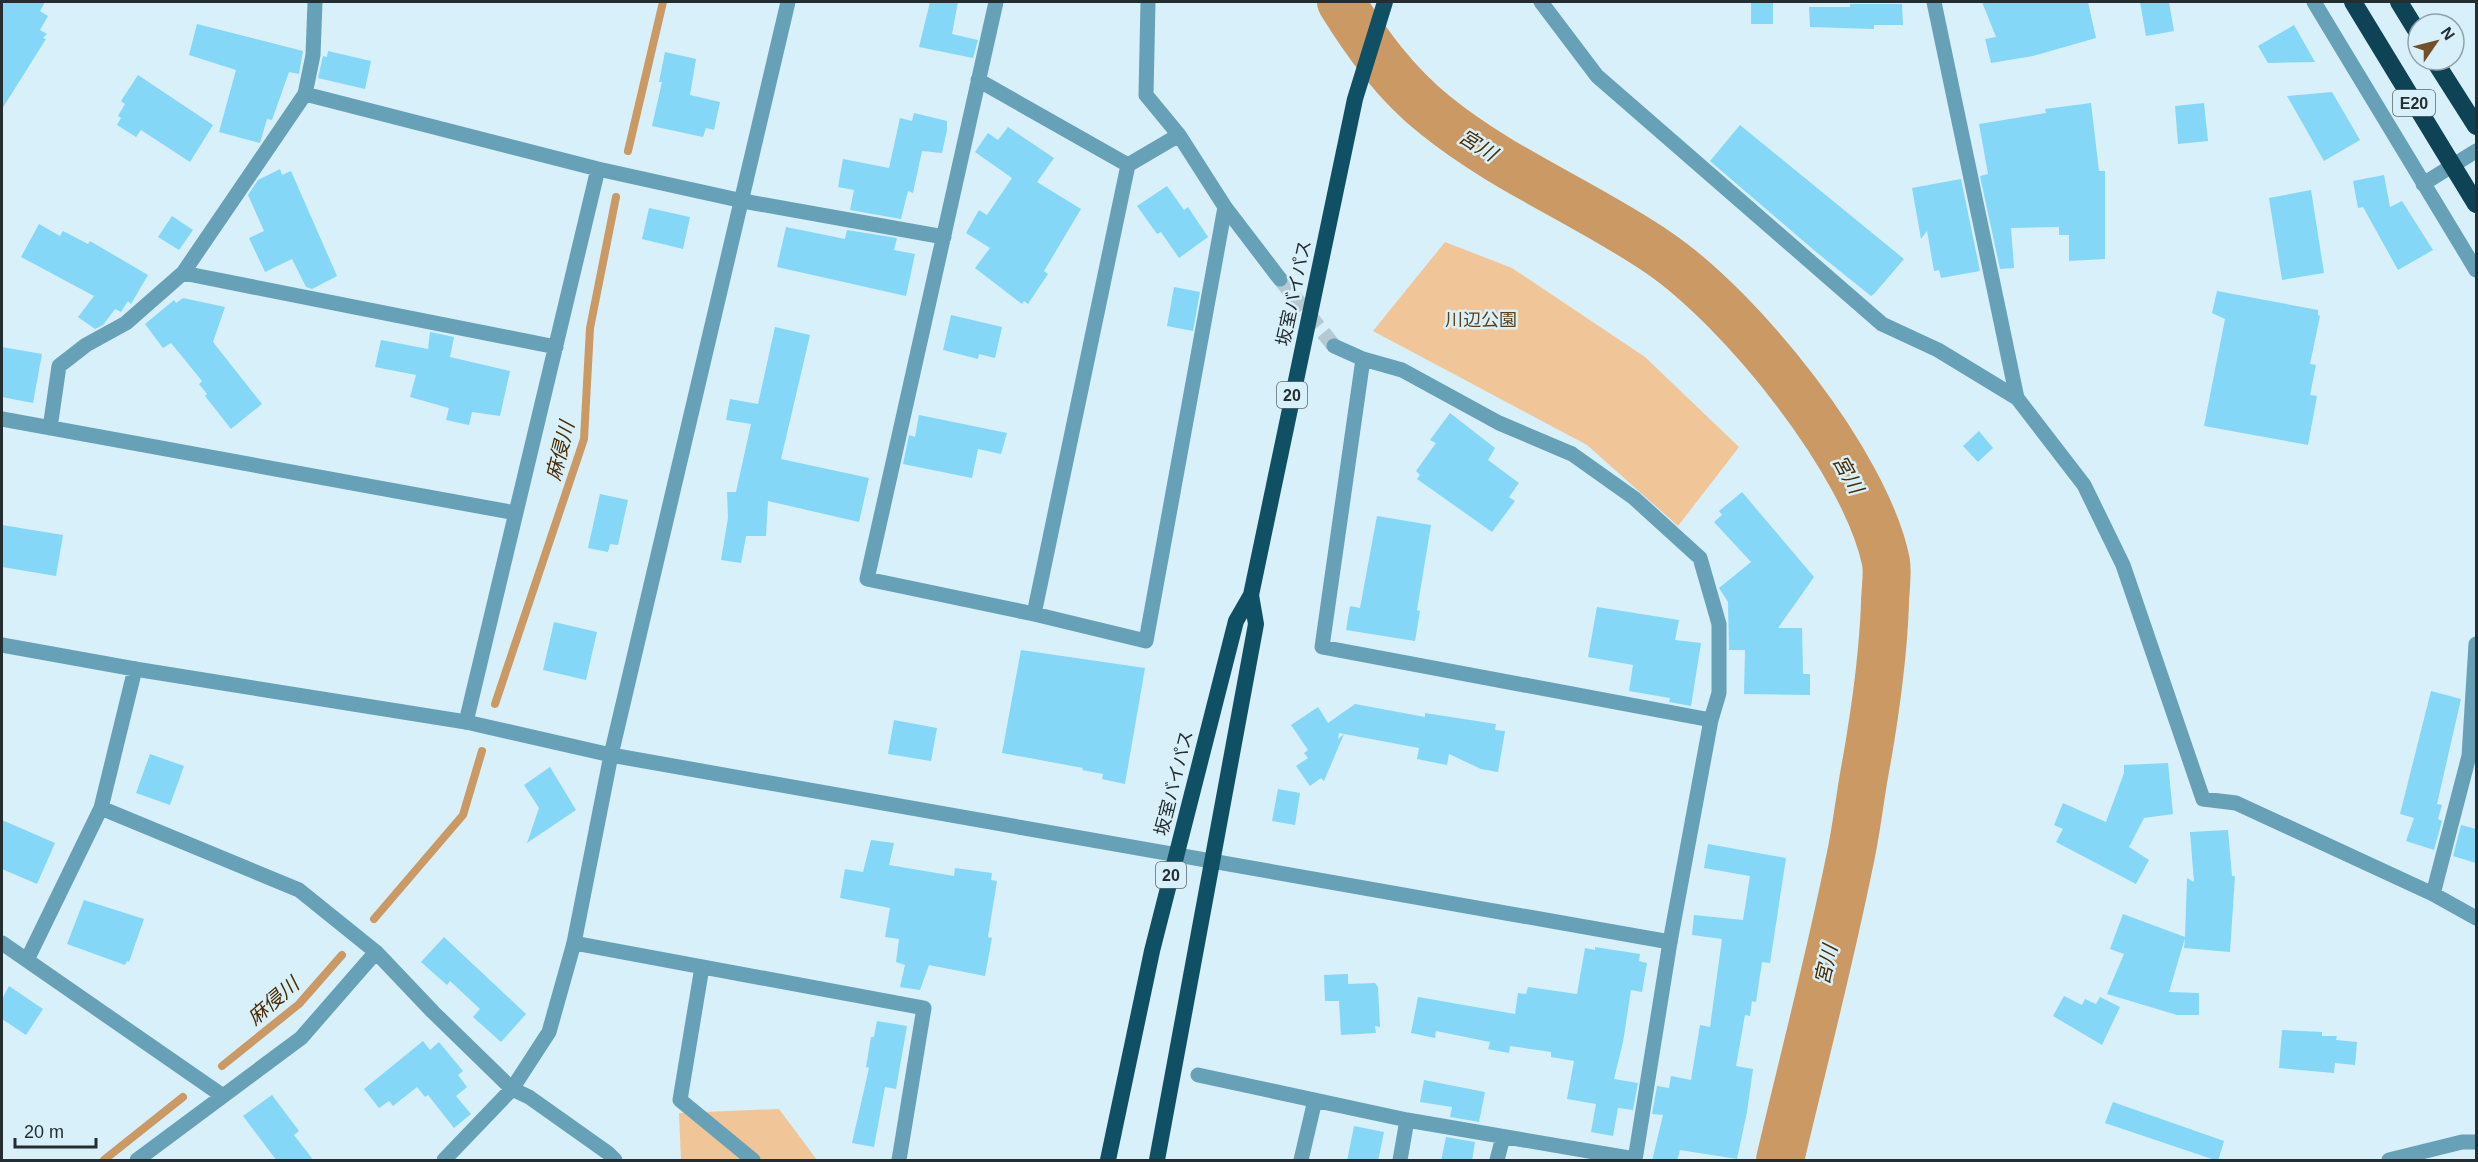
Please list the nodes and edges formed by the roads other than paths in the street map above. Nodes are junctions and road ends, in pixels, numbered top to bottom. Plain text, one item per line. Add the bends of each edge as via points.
1 (315, 2) edge
2 (788, 2) edge
3 (996, 2) edge
4 (1148, 2) edge
5 (1385, 2) edge
6 (1541, 2) edge
7 (1934, 2) edge
8 (2314, 2) edge
9 (2353, 2) edge
10 (2442, 72) edge
11 (978, 80) junction
12 (304, 94) junction
13 (2476, 126) edge
14 (1179, 135) junction
15 (2476, 151) edge
16 (1128, 165) junction
17 (598, 169) junction
18 (2423, 184) junction
19 (743, 201) junction
20 (2476, 204) edge
21 (1226, 207) junction
22 (945, 237) junction
23 (2476, 270) edge
24 (183, 273) junction
25 (1280, 279) tunnel mouth
26 (1334, 346) tunnel mouth
27 (556, 347) junction
28 (1363, 359) junction
29 (2017, 398) junction
30 (2, 418) edge
31 (50, 428) junction
32 (516, 513) junction
33 (1251, 595) junction
34 (1034, 614) junction
35 (2476, 644) edge
36 (2, 645) edge
37 (135, 669) junction
38 (1710, 720) junction
39 (466, 722) junction
40 (611, 755) junction
41 (101, 808) junction
42 (1177, 853) junction
43 (1214, 859) junction
44 (2433, 894) junction
45 (2476, 918) edge
46 (1670, 942) junction
47 (2, 943) edge
48 (574, 943) junction
49 (376, 952) junction
50 (27, 960) junction
51 (702, 967) junction
52 (1198, 1075) dead end
53 (512, 1089) junction
54 (223, 1096) junction
55 (1315, 1100) junction
56 (1407, 1120) junction
57 (1503, 1137) junction
58 (2476, 1142) edge
59 (1635, 1160) edge
60 (2397, 1160) edge
61 (137, 1161) edge
62 (444, 1161) edge
63 (615, 1161) edge
64 (753, 1161) edge
65 (899, 1161) edge
66 (1108, 1161) edge
67 (1157, 1161) edge
68 (1301, 1161) edge
69 (1400, 1161) edge
70 (1497, 1161) edge

1 - 12 street via 313,55
2 - 19 street
3 - 11 street
4 - 14 street via 1146,95
5 - 33 highway, 坂室バイパス / 20 via 1355,99
6 - 29 street via 1597,76 1882,324 1938,350
7 - 29 street
8 - 18 street
9 - 20 highway, E20, bridge
10 - 13 highway, E20
11 - 16 street
11 - 22 street
12 - 17 street
12 - 24 street
14 - 16 street
14 - 21 street
15 - 18 street
16 - 34 street
17 - 19 street
17 - 27 street
18 - 23 street
19 - 22 street
19 - 40 street
21 - 25 street
21 - 34 street via 1146,641
22 - 34 street via 867,579
24 - 27 street
24 - 31 street via 126,323 86,345 59,366
26 - 28 street
27 - 32 street
28 - 38 street via 1402,370 1499,423 1572,454 1634,498 1700,558 1719,624 1719,693
28 - 38 street via 1322,647
29 - 44 street via 2084,485 2123,565 2203,799 2236,803
30 - 31 street
31 - 32 street
32 - 39 street
33 - 42 highway, 坂室バイパス / 20 via 1236,621
33 - 43 highway, 坂室バイパス / 20 via 1256,624
35 - 44 street via 2469,756
36 - 37 street
37 - 39 street
37 - 41 street
38 - 46 street
39 - 40 street
40 - 42 street
40 - 48 street
41 - 49 street via 299,891
41 - 50 street
42 - 43 street
42 - 66 highway, 坂室バイパス / 20
43 - 46 street
43 - 67 highway, 坂室バイパス / 20
44 - 45 street
46 - 59 street
47 - 50 street
48 - 51 street
48 - 53 street via 549,1032
49 - 53 street
49 - 54 street via 302,1038
50 - 54 street
51 - 64 street via 680,1100
51 - 65 street via 924,1008
52 - 55 street
53 - 62 street
53 - 63 street via 529,1097
54 - 61 street
55 - 56 street
55 - 68 street
56 - 57 street
56 - 69 street
57 - 59 street
57 - 70 street
58 - 60 street via 2462,1142

